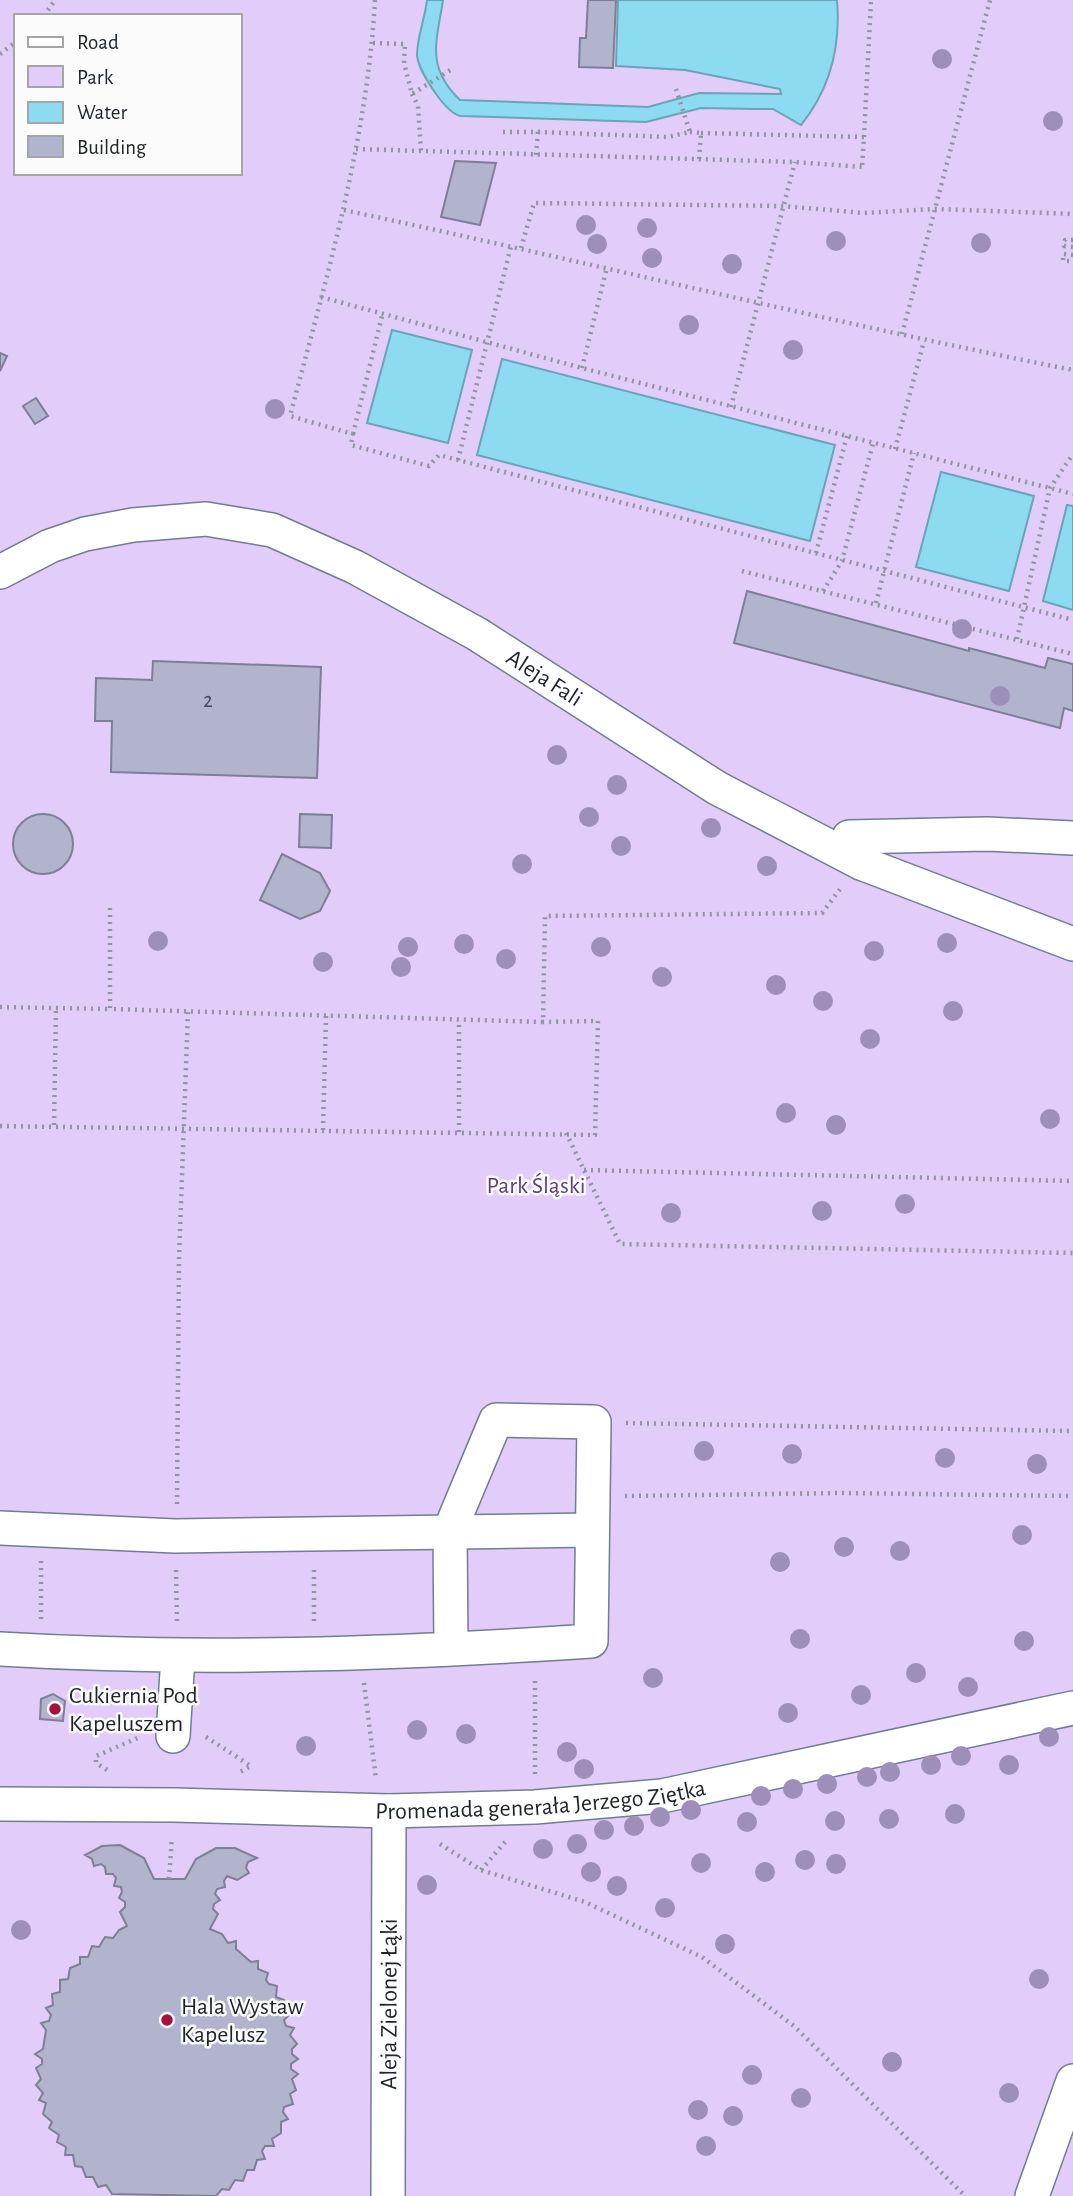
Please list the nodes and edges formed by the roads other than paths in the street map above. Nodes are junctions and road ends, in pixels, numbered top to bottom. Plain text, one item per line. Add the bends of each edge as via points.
1 (0, 572) edge
2 (1073, 838) edge
3 (861, 863) junction
4 (1073, 944) edge
5 (0, 1528) edge
6 (450, 1530) junction
7 (592, 1530) junction
8 (451, 1648) junction
9 (0, 1649) edge
10 (178, 1656) junction
11 (1073, 1708) edge
12 (173, 1730) road end
13 (0, 1804) edge
14 (384, 1811) junction
15 (1073, 2081) edge
16 (388, 2196) edge
17 (1032, 2196) edge

1 - 3 street, Aleja Fali via 85,534 133,524 206,519 272,530 355,567 477,634 717,788
2 - 3 street via 987,834 849,837
3 - 4 street, Aleja Fali
5 - 6 street via 176,1520 315,1532
6 - 7 street
6 - 7 street via 496,1420 594,1422
6 - 8 street
7 - 8 street via 591,1641
8 - 10 street
9 - 10 street
10 - 12 street
11 - 14 street, Promenada generała Jerzego Ziętka via 662,1797 535,1807
13 - 14 street, Promenada generała Jerzego Ziętka
14 - 16 street, Aleja Zielonej Łąki
15 - 17 street

